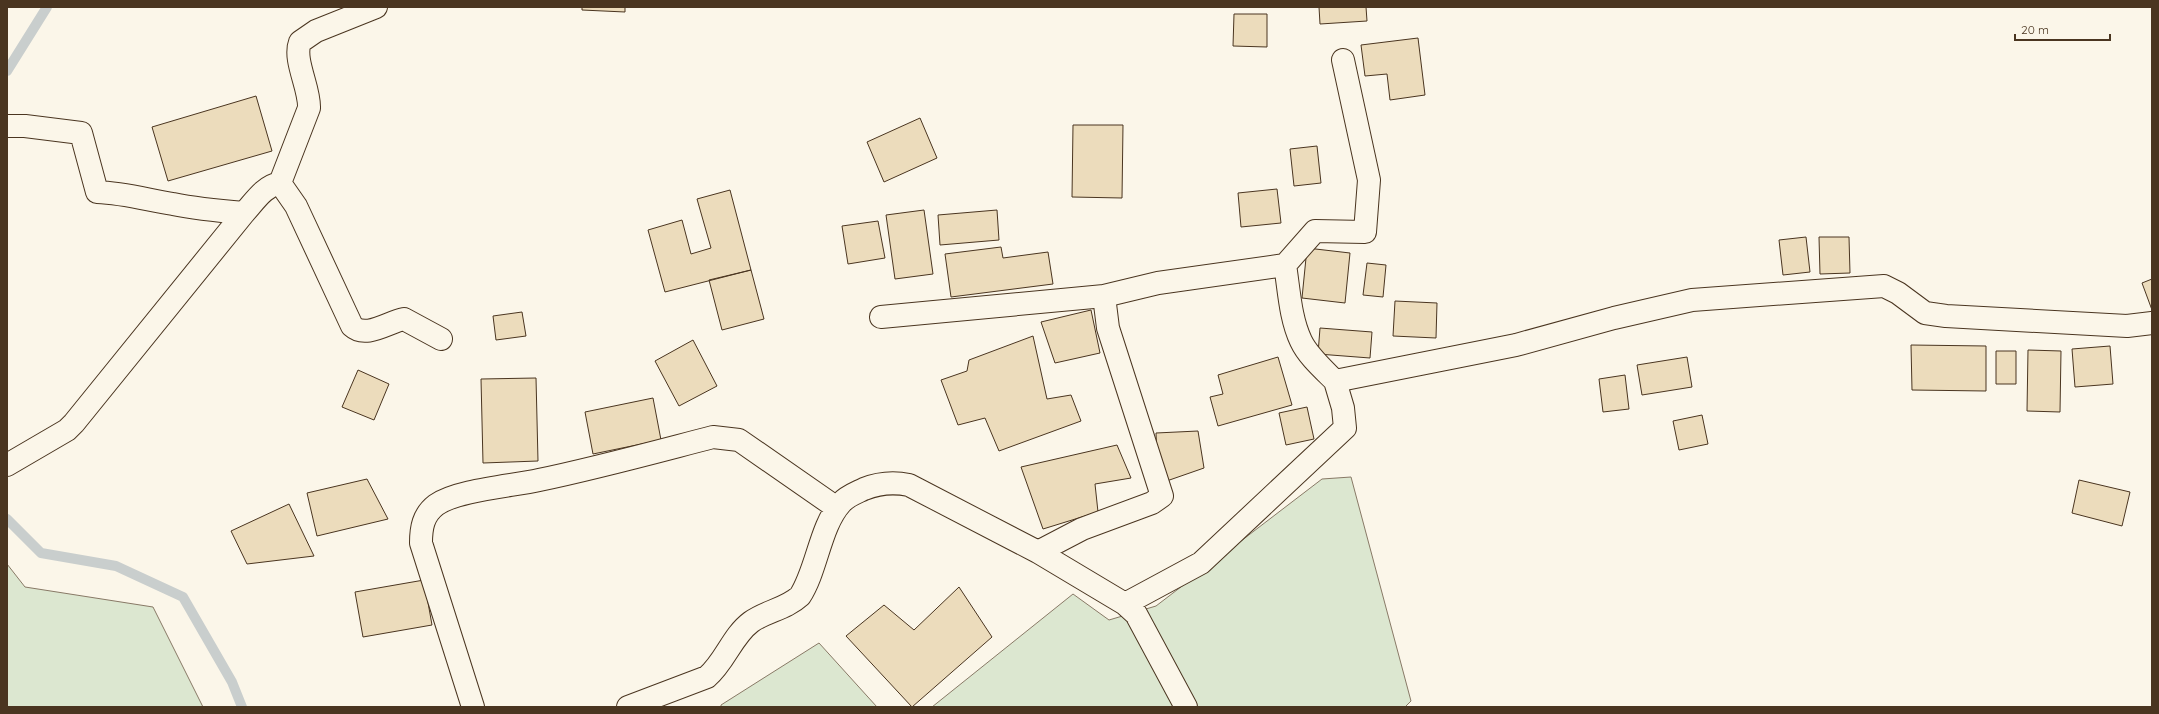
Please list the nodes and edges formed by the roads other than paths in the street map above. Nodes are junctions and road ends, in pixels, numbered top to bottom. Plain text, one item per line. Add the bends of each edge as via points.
1 (376, 7) edge
2 (1343, 60) dead end
3 (7, 126) edge
4 (287, 193) junction
5 (244, 213) junction
6 (1285, 265) junction
7 (1104, 296) junction
8 (881, 317) dead end
9 (2152, 323) edge
10 (441, 339) dead end
11 (1335, 381) junction
12 (7, 465) edge
13 (837, 508) junction
14 (1038, 552) junction
15 (1125, 604) junction
16 (1185, 706) edge
17 (473, 707) edge
18 (628, 707) edge

1 - 4 street via 316,31 300,42 298,56 310,99
2 - 6 street via 1370,180 1365,232 1315,231
3 - 5 street via 81,133 98,192 124,193 209,210
4 - 5 street via 266,188
4 - 10 street via 352,326 357,330 367,331 404,319
5 - 12 street via 74,423 67,430
6 - 7 street via 1158,283
6 - 11 street via 1294,319 1301,341
7 - 8 street
7 - 14 street via 1108,328 1162,496 1152,503 1082,529
9 - 11 street via 2127,326 1946,316 1925,313 1884,286 1692,300 1516,345
11 - 15 street via 1344,408 1345,428 1201,563
13 - 14 street via 852,494 871,487 898,483 910,485
13 - 17 street via 739,440 713,437 539,480 451,497 436,505 422,523 421,543
13 - 18 street via 803,590 794,602 751,622 740,632 716,669 707,677
14 - 15 street
15 - 16 street via 1136,614

